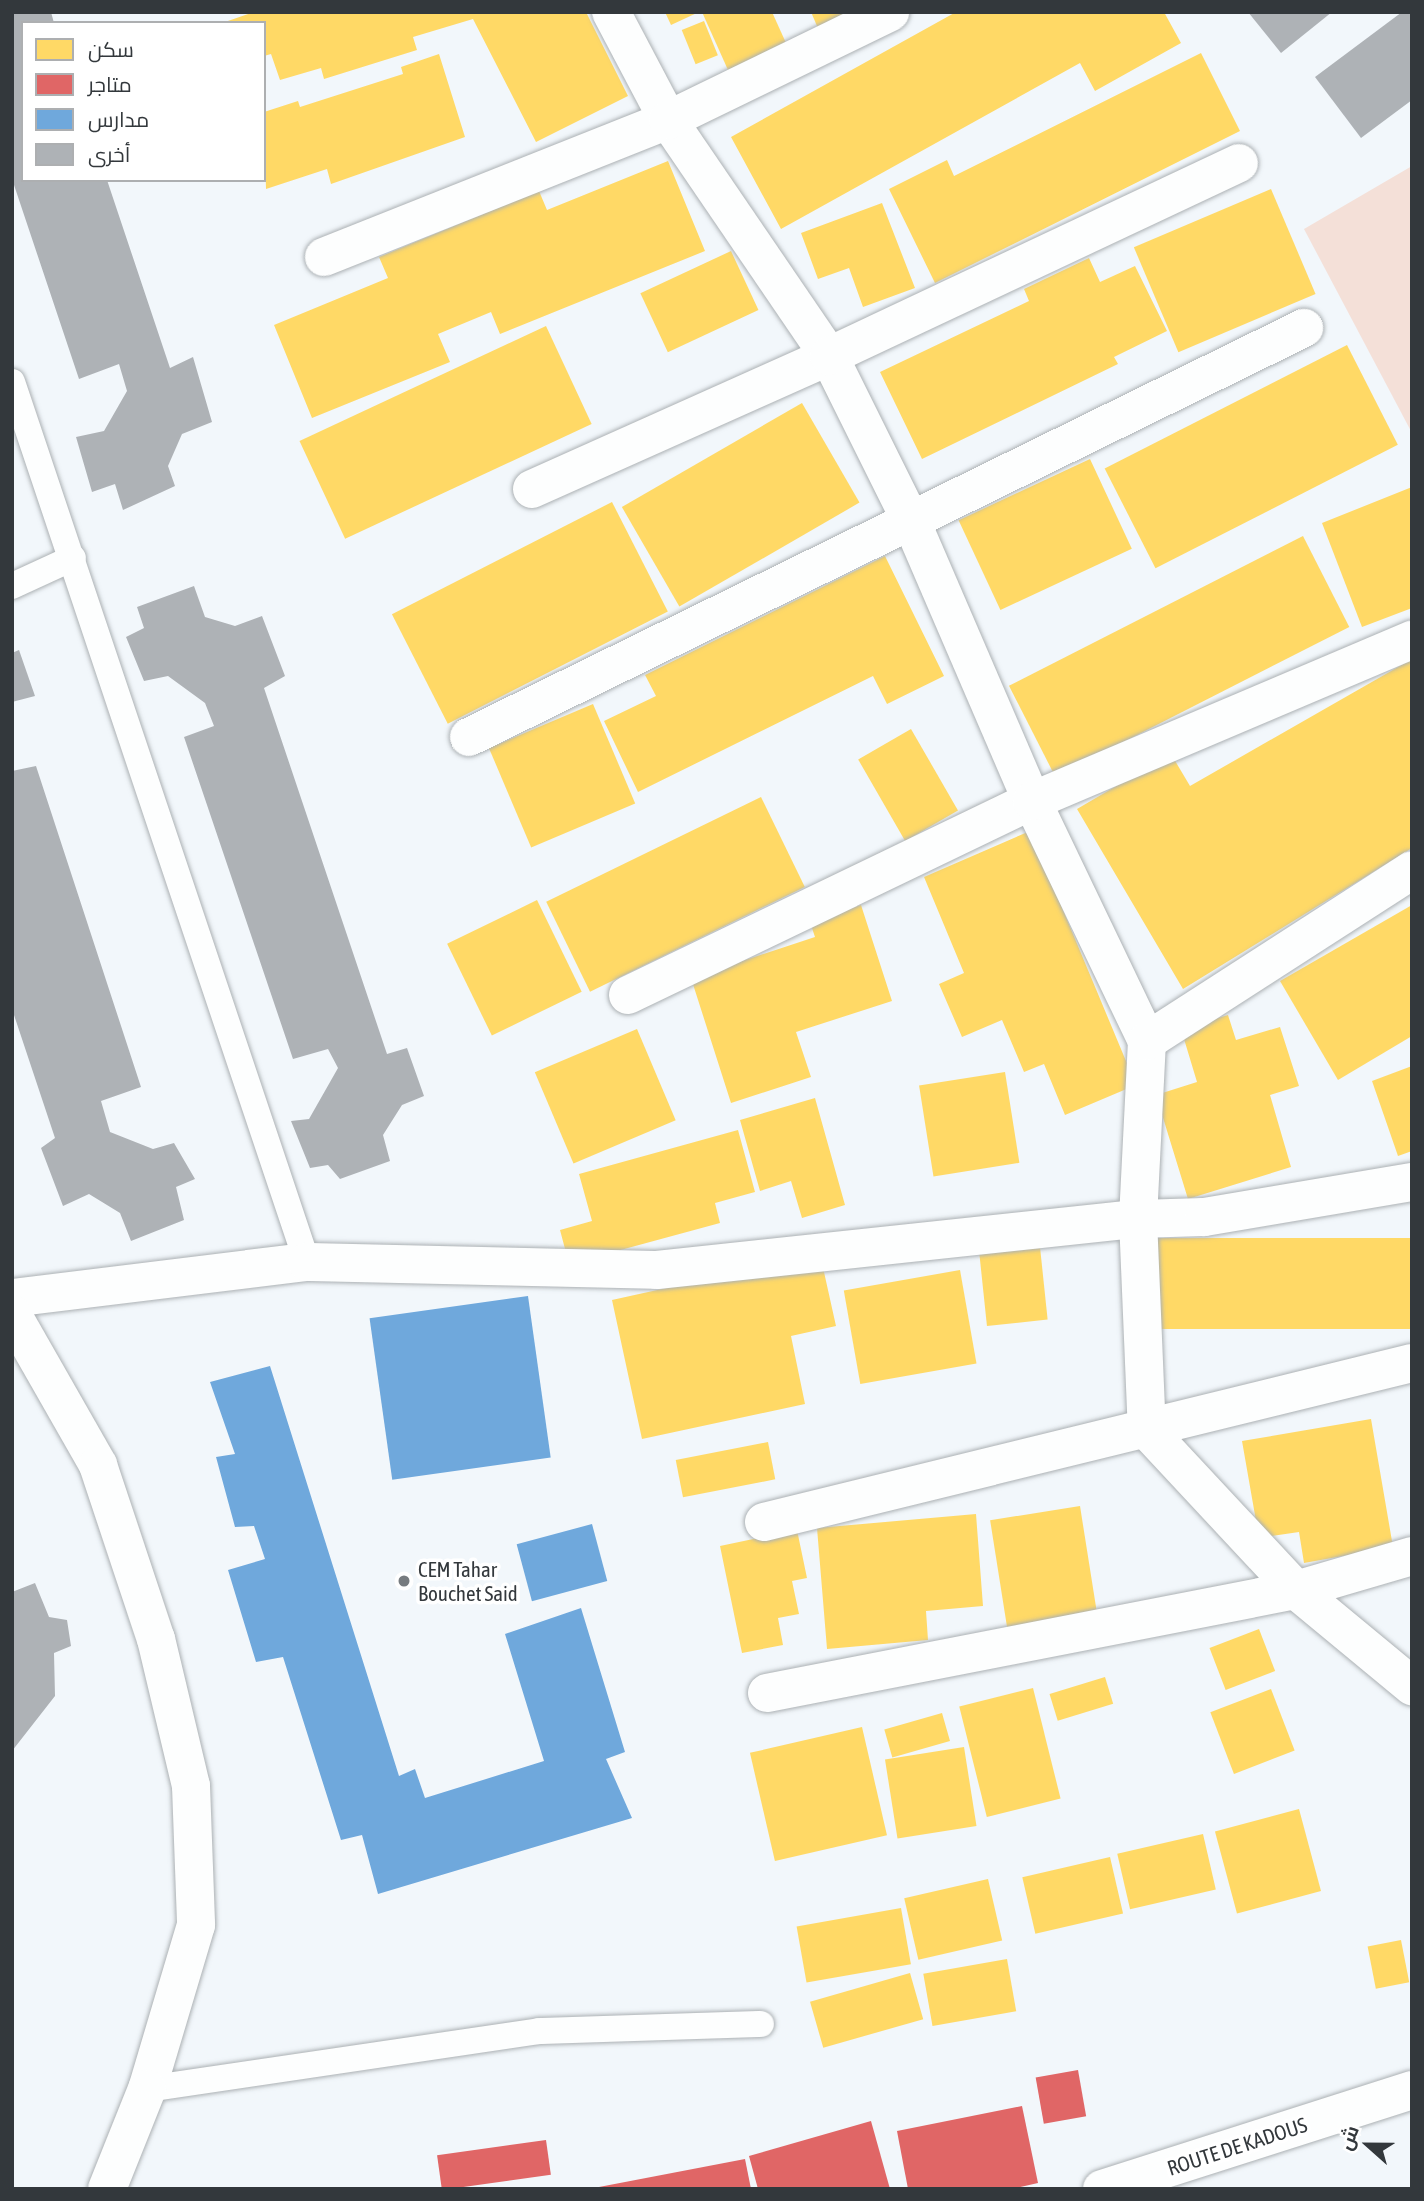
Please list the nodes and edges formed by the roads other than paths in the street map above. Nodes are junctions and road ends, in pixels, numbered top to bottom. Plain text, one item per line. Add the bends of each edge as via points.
1 (611, 12) edge
2 (890, 12) edge
3 (668, 120) junction
4 (1239, 163) dead end
5 (324, 257) dead end
6 (1304, 328) dead end
7 (829, 356) junction
8 (12, 382) edge
9 (532, 489) dead end
10 (912, 523) junction
11 (73, 558) junction
12 (12, 586) edge
13 (1412, 640) edge
14 (469, 737) dead end
15 (1032, 801) junction
16 (1412, 870) edge
17 (628, 995) dead end
18 (1147, 1041) junction
19 (1412, 1182) edge
20 (1138, 1219) junction
21 (307, 1262) junction
22 (12, 1298) edge
23 (12, 1314) edge
24 (1412, 1363) edge
25 (1147, 1430) junction
26 (764, 1522) dead end
27 (1412, 1556) edge
28 (1296, 1590) junction
29 (1412, 1686) edge
30 (766, 1693) dead end
31 (761, 2024) dead end
32 (148, 2089) junction
33 (1412, 2090) edge
34 (107, 2189) edge
35 (1102, 2189) edge

1 - 3 street
2 - 3 street
3 - 5 street
3 - 7 street
4 - 7 street
6 - 10 street
7 - 9 street
7 - 10 street
8 - 11 lane
10 - 14 street
10 - 15 street
11 - 12 lane
11 - 21 lane
13 - 15 street
15 - 17 street
15 - 18 street
16 - 18 street
18 - 20 street
19 - 20 street via 1204,1217
20 - 21 street via 657,1270
20 - 25 street
21 - 22 street
23 - 32 street via 98,1465 156,1639 191,1786 196,1925
24 - 25 street
25 - 26 street
25 - 28 street
27 - 28 street
28 - 29 street
28 - 30 street
31 - 32 lane via 538,2031
32 - 34 street
33 - 35 street, ROUTE DE KADOUS

